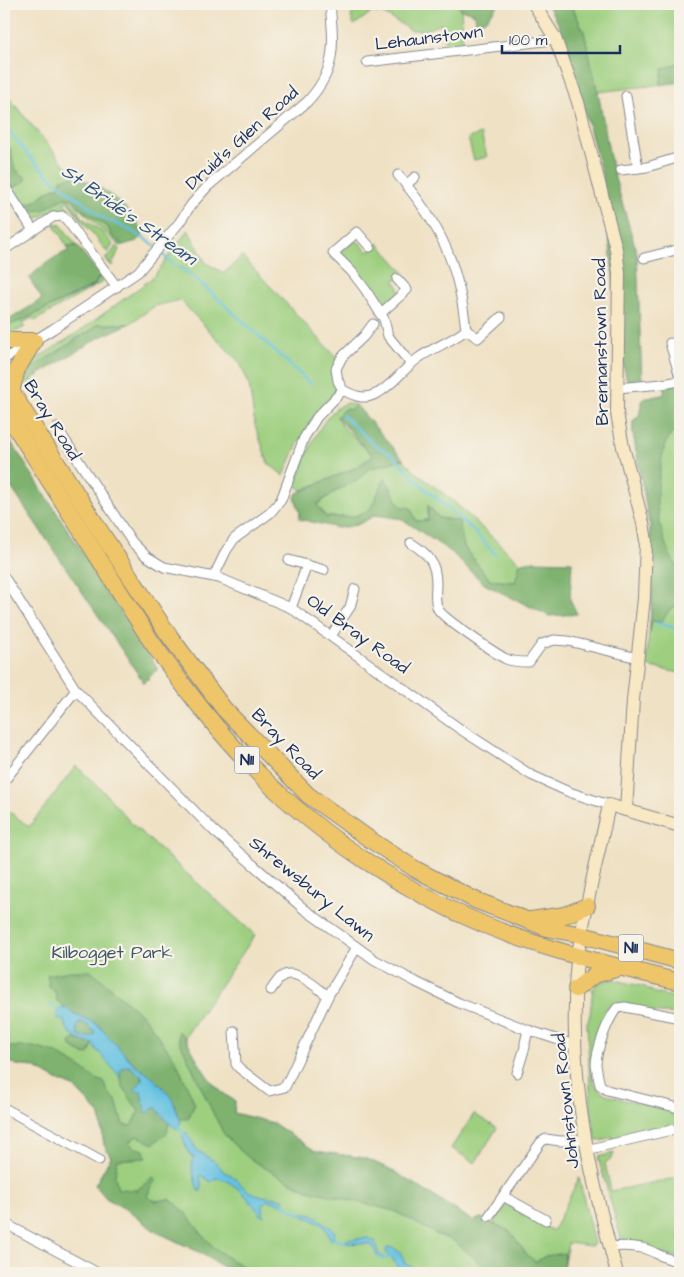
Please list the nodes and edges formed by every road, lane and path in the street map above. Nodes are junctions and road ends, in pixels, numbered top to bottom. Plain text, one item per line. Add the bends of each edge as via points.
1 (330, 4) edge
2 (534, 4) edge
3 (555, 38) junction
4 (366, 62) dead end
5 (626, 96) dead end
6 (680, 157) edge
7 (638, 168) junction
8 (621, 170) dead end
9 (398, 175) dead end
10 (415, 177) dead end
11 (4, 185) edge
12 (406, 185) junction
13 (33, 230) junction
14 (370, 248) dead end
15 (680, 249) edge
16 (4, 250) edge
17 (644, 258) dead end
18 (398, 279) dead end
19 (117, 287) junction
20 (380, 314) junction
21 (501, 317) dead end
22 (373, 324) dead end
23 (466, 330) junction
24 (4, 340) edge
25 (34, 341) junction
26 (670, 343) dead end
27 (4, 359) edge
28 (411, 364) junction
29 (680, 379) edge
30 (7, 386) edge
31 (617, 388) junction
32 (343, 390) junction
33 (4, 409) edge
34 (57, 428) dead end
35 (411, 543) dead end
36 (289, 560) dead end
37 (307, 566) junction
38 (324, 570) dead end
39 (214, 576) junction
40 (4, 577) edge
41 (355, 589) dead end
42 (291, 608) junction
43 (331, 636) junction
44 (638, 658) junction
45 (76, 690) junction
46 (4, 781) edge
47 (609, 805) junction
48 (626, 810) junction
49 (680, 826) edge
50 (587, 906) junction
51 (526, 920) junction
52 (582, 935) junction
53 (357, 947) junction
54 (578, 956) junction
55 (680, 961) edge
56 (621, 967) junction
57 (680, 982) edge
58 (576, 989) junction
59 (271, 990) dead end
60 (328, 996) junction
61 (680, 1018) edge
62 (528, 1030) junction
63 (234, 1031) dead end
64 (574, 1044) junction
65 (517, 1073) dead end
66 (4, 1108) edge
67 (680, 1110) edge
68 (680, 1128) edge
69 (585, 1145) junction
70 (99, 1160) dead end
71 (503, 1196) junction
72 (489, 1216) dead end
73 (546, 1220) dead end
74 (4, 1223) edge
75 (610, 1247) junction
76 (680, 1261) edge
77 (83, 1270) edge
78 (98, 1273) edge
79 (617, 1273) edge

1 - 19 street, Druid's Glen Road via 331,57 326,77 318,90 207,187 144,265
2 - 3 street, Brennanstown Road
3 - 4 street, Lehaunstown
3 - 31 street, Brennanstown Road via 578,102 616,248 619,273
5 - 7 street
6 - 7 street
7 - 8 street
9 - 12 street
10 - 12 street
11 - 13 street
12 - 23 street via 429,214 448,250
13 - 16 street
13 - 19 street via 53,217 62,216
14 - 20 street via 357,232 333,253 352,272
15 - 17 street
18 - 20 street via 407,290
19 - 25 street, Druid's Glen Road
20 - 28 street via 388,336
21 - 23 street via 478,338
22 - 32 street via 342,357 336,369
23 - 28 street
24 - 25 highway
25 - 27 street, Druid's Glen Road
25 - 30 highway
26 - 29 street
28 - 32 street via 377,394 354,396
29 - 31 street
30 - 51 highway, Bray Road / N11 via 168,634 224,709 276,763 308,795 415,869 475,900
31 - 44 street, Brennanstown Road via 619,429 646,541
32 - 39 street via 317,417 304,438 281,500 270,513 234,539
33 - 54 highway, Bray Road / N11 via 150,641 200,707 260,774 324,831 388,875 478,922
34 - 39 street, Old Bray Road via 132,542 146,556 164,567
35 - 44 street via 430,558 438,610 507,660 529,662 542,644 554,640
36 - 37 street
37 - 38 street
37 - 42 street
39 - 42 street, Old Bray Road
40 - 45 street, Shrewsbury Lawn
41 - 43 street via 350,607
42 - 43 street, Old Bray Road
43 - 47 street, Old Bray Road via 460,729 531,775
44 - 48 street, Brennanstown Road
45 - 46 street
45 - 53 street, Shrewsbury Lawn via 213,830 304,909
47 - 48 street, Old Bray Road
47 - 50 street, Johnstown Road
48 - 49 street, Old Bray Road
50 - 51 highway via 565,915
50 - 52 street, Johnstown Road
51 - 52 highway, Bray Road / N11
52 - 54 street, Johnstown Road
52 - 55 highway, Bray Road / N11
53 - 60 street
53 - 62 street, Shrewsbury Lawn via 375,960 459,1003
54 - 56 highway, Bray Road / N11
54 - 58 street, Johnstown Road
56 - 57 highway, Bray Road / N11
56 - 58 highway via 594,975
58 - 64 street, Johnstown Road
59 - 60 street via 280,978 292,974
60 - 63 street via 285,1087 269,1091 239,1068
61 - 67 street via 617,1008 596,1065 600,1085 607,1090
62 - 64 street, Shrewsbury Lawn
62 - 65 street
64 - 69 street, Johnstown Road
66 - 70 street
68 - 69 street
69 - 71 street via 546,1139 541,1142
69 - 75 street, Johnstown Road
71 - 72 street
71 - 73 street
74 - 77 street
75 - 76 street via 642,1248
75 - 79 street, Johnstown Road
77 - 78 street

